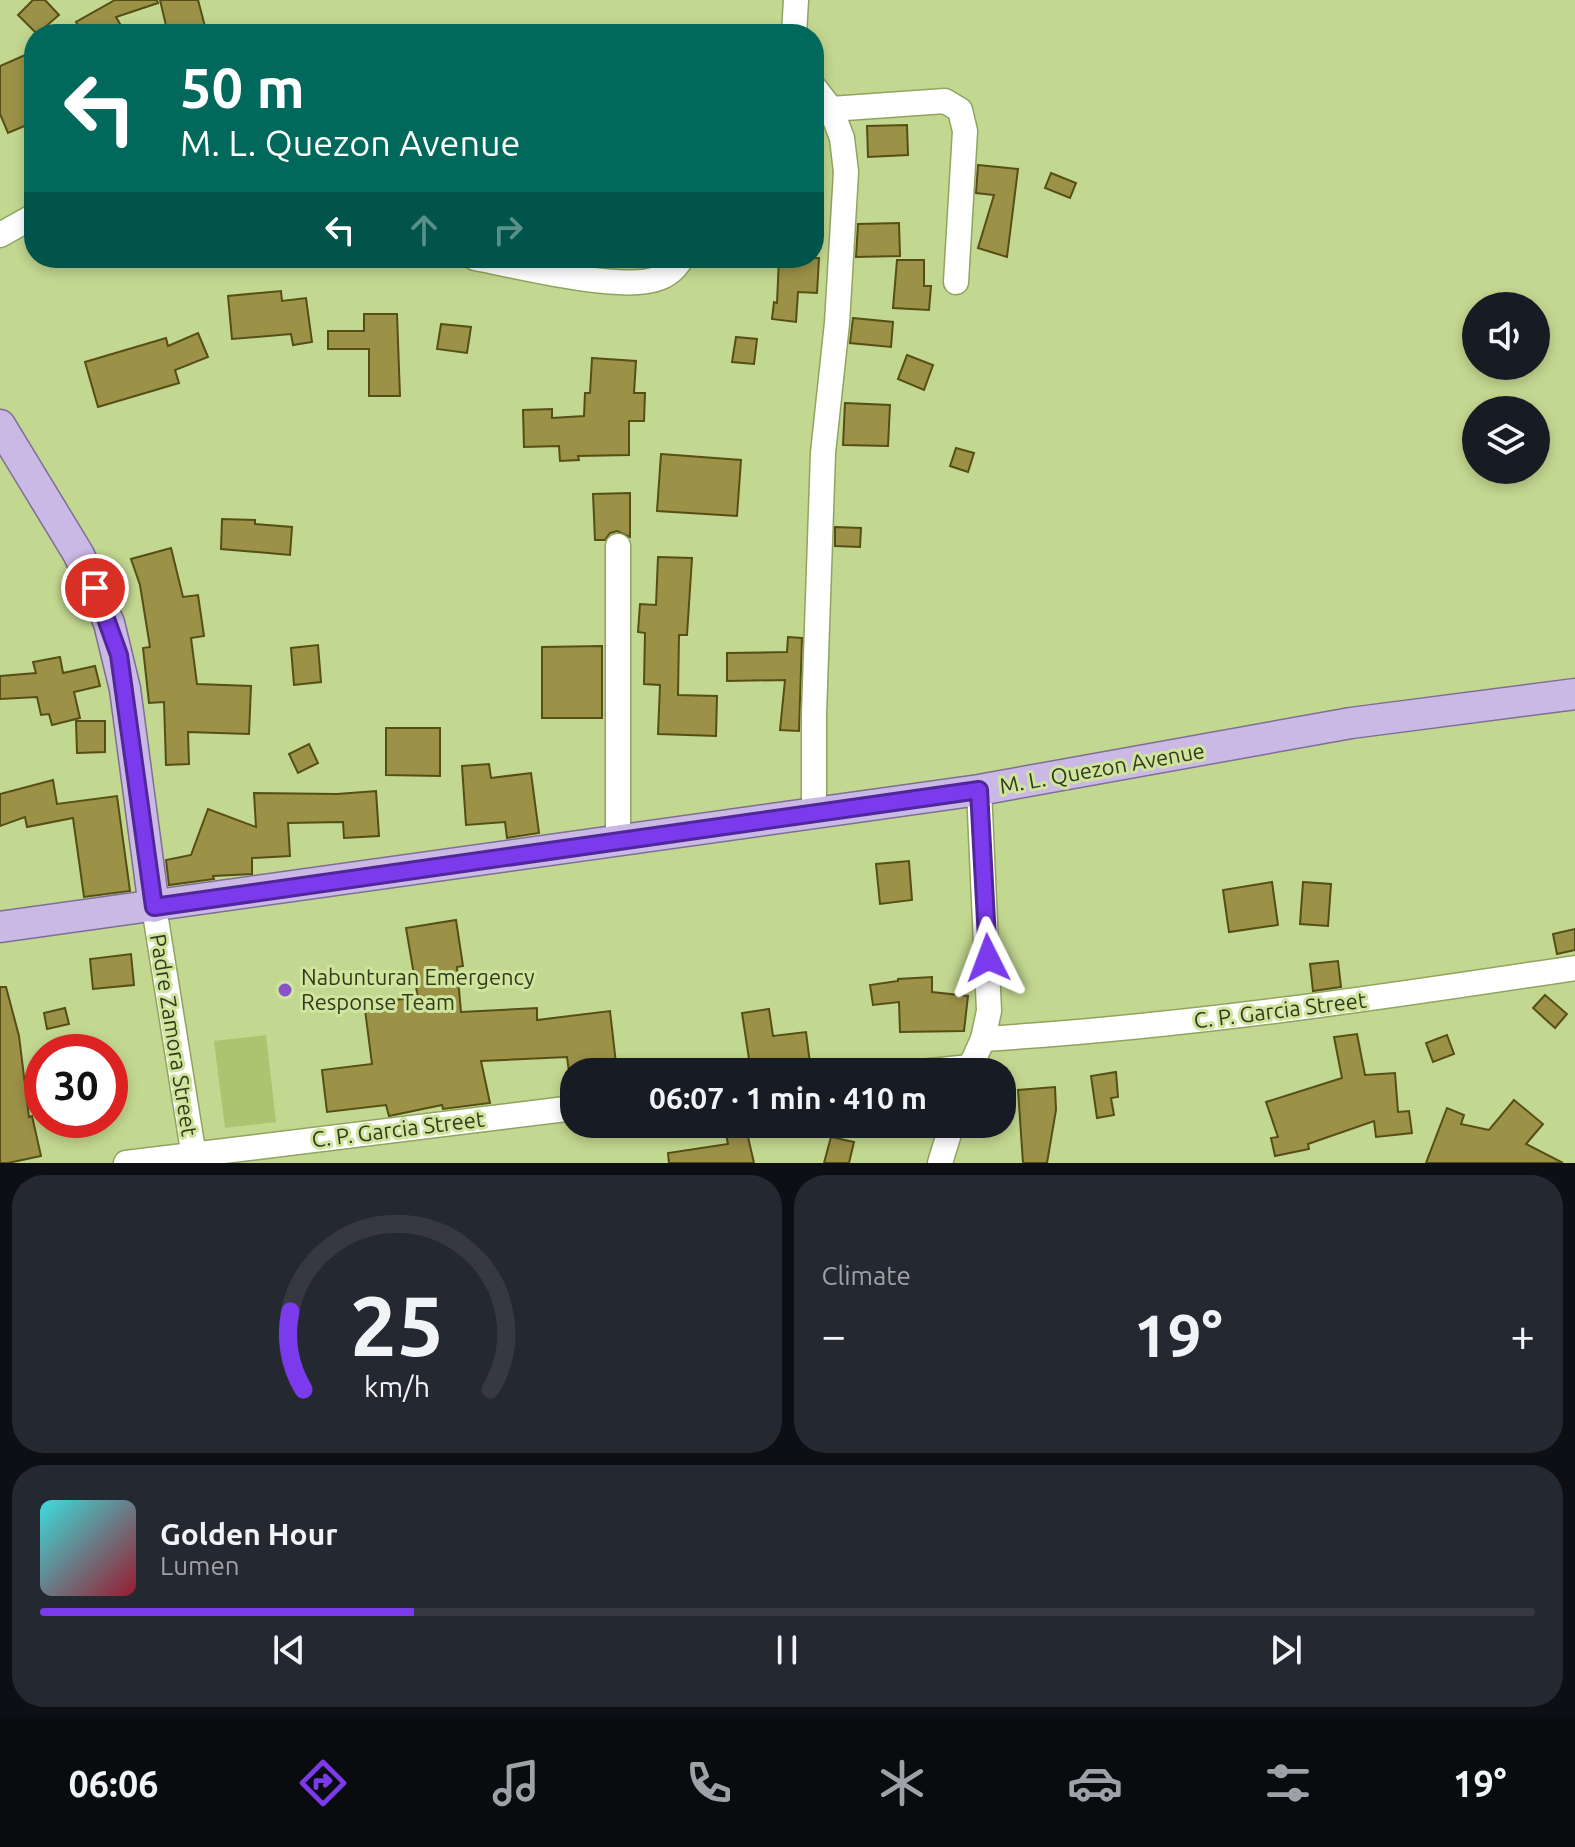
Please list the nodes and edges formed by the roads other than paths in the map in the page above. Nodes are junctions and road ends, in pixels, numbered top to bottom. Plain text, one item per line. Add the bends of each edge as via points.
1 (796, 0) edge
2 (795, 24) edge
3 (824, 100) edge
4 (831, 109) junction
5 (24, 222) edge
6 (0, 235) edge
7 (534, 268) edge
8 (675, 268) edge
9 (956, 282) dead end
10 (0, 425) edge
11 (618, 546) dead end
12 (1575, 694) edge
13 (979, 790) junction
14 (814, 812) junction
15 (618, 840) junction
16 (154, 907) junction
17 (0, 927) edge
18 (1575, 968) edge
19 (983, 1039) junction
20 (974, 1058) edge
21 (560, 1109) edge
22 (948, 1138) edge
23 (194, 1159) edge
24 (126, 1163) edge
25 (940, 1163) edge

1 - 2 street
3 - 4 street
4 - 9 street via 945,101 960,110 965,131
4 - 14 street via 846,172 823,453
5 - 6 street
7 - 8 street via 628,284 657,279
10 - 16 main road via 79,555 109,623 125,689
11 - 15 street
12 - 13 main road, M. L. Quezon Avenue via 1351,723
13 - 14 main road, M. L. Quezon Avenue
13 - 19 street via 989,986
14 - 15 main road, M. L. Quezon Avenue
15 - 16 main road, M. L. Quezon Avenue
16 - 17 main road, M. L. Quezon Avenue
16 - 23 street, Padre Zamora Street
18 - 19 street, C. P. Garcia Street via 1201,1020
19 - 20 street
21 - 23 street, C. P. Garcia Street
22 - 25 street
23 - 24 street, C. P. Garcia Street

